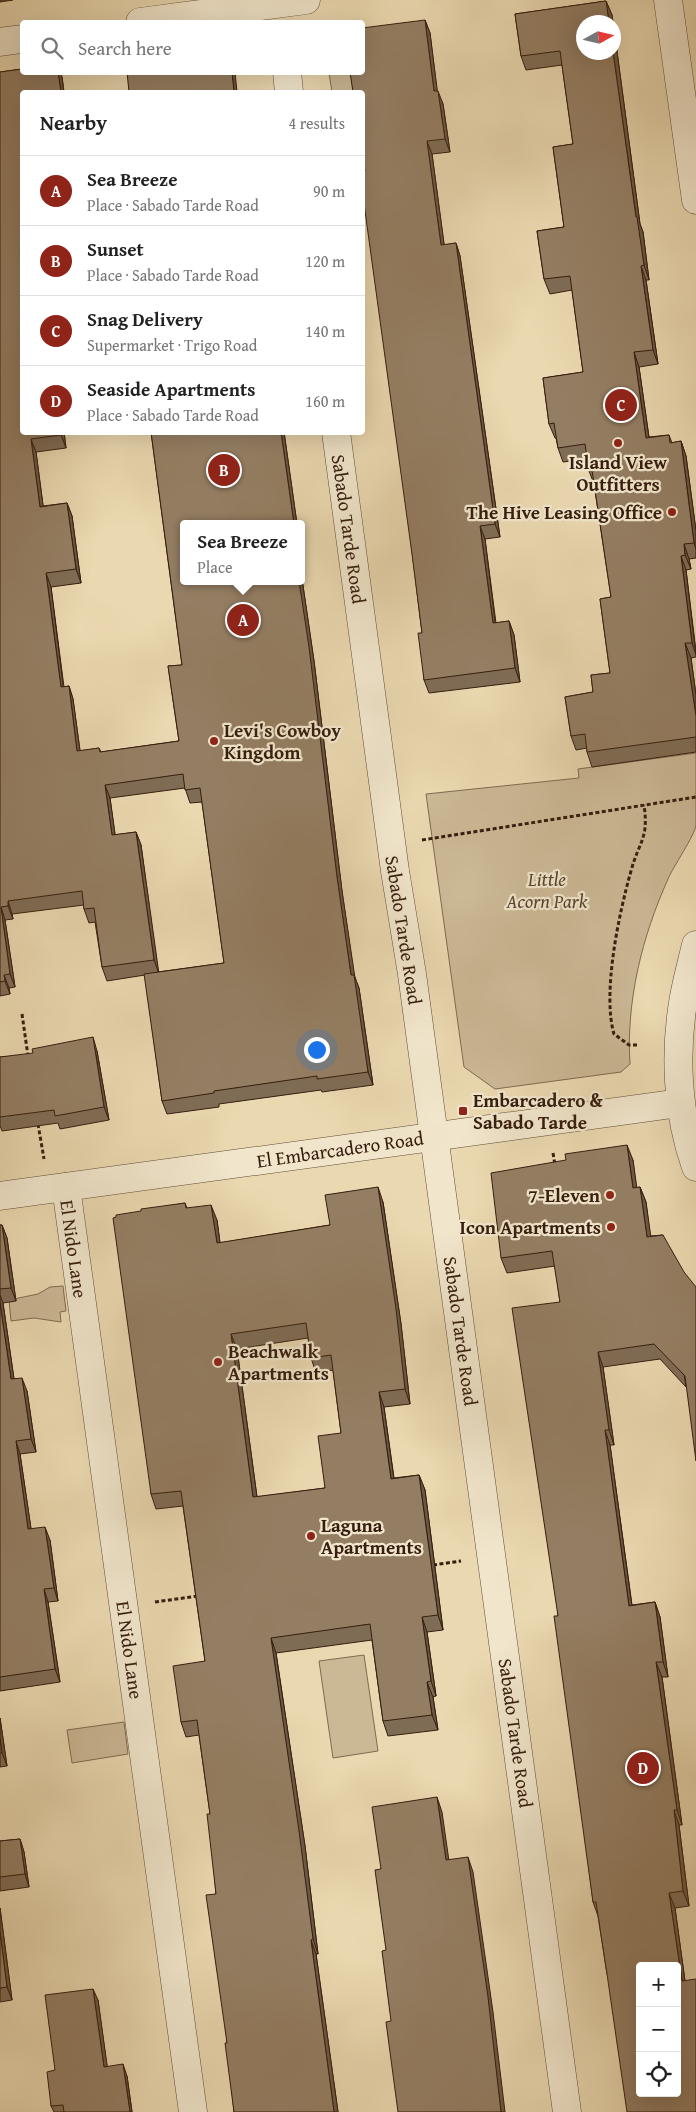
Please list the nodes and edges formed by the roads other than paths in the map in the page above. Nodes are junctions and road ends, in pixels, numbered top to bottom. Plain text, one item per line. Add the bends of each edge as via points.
1 (306, 0) edge
2 (668, 0) edge
3 (278, 9) edge
4 (161, 20) edge
5 (20, 39) edge
6 (0, 42) edge
7 (287, 75) edge
8 (289, 90) edge
9 (696, 200) edge
10 (336, 435) edge
11 (696, 945) edge
12 (680, 1103) junction
13 (434, 1136) junction
14 (696, 1166) edge
15 (66, 1187) junction
16 (0, 1196) edge
17 (193, 2112) edge
18 (567, 2112) edge

1 - 3 street
2 - 9 street
3 - 4 street
5 - 6 street
7 - 8 street
10 - 13 street, Sabado Tarde Road
11 - 12 street via 683,998 678,1066
12 - 13 street, El Embarcadero Road
12 - 14 street
13 - 15 street, El Embarcadero Road
13 - 18 street, Sabado Tarde Road
15 - 16 street, El Embarcadero Road
15 - 17 street, El Nido Lane

